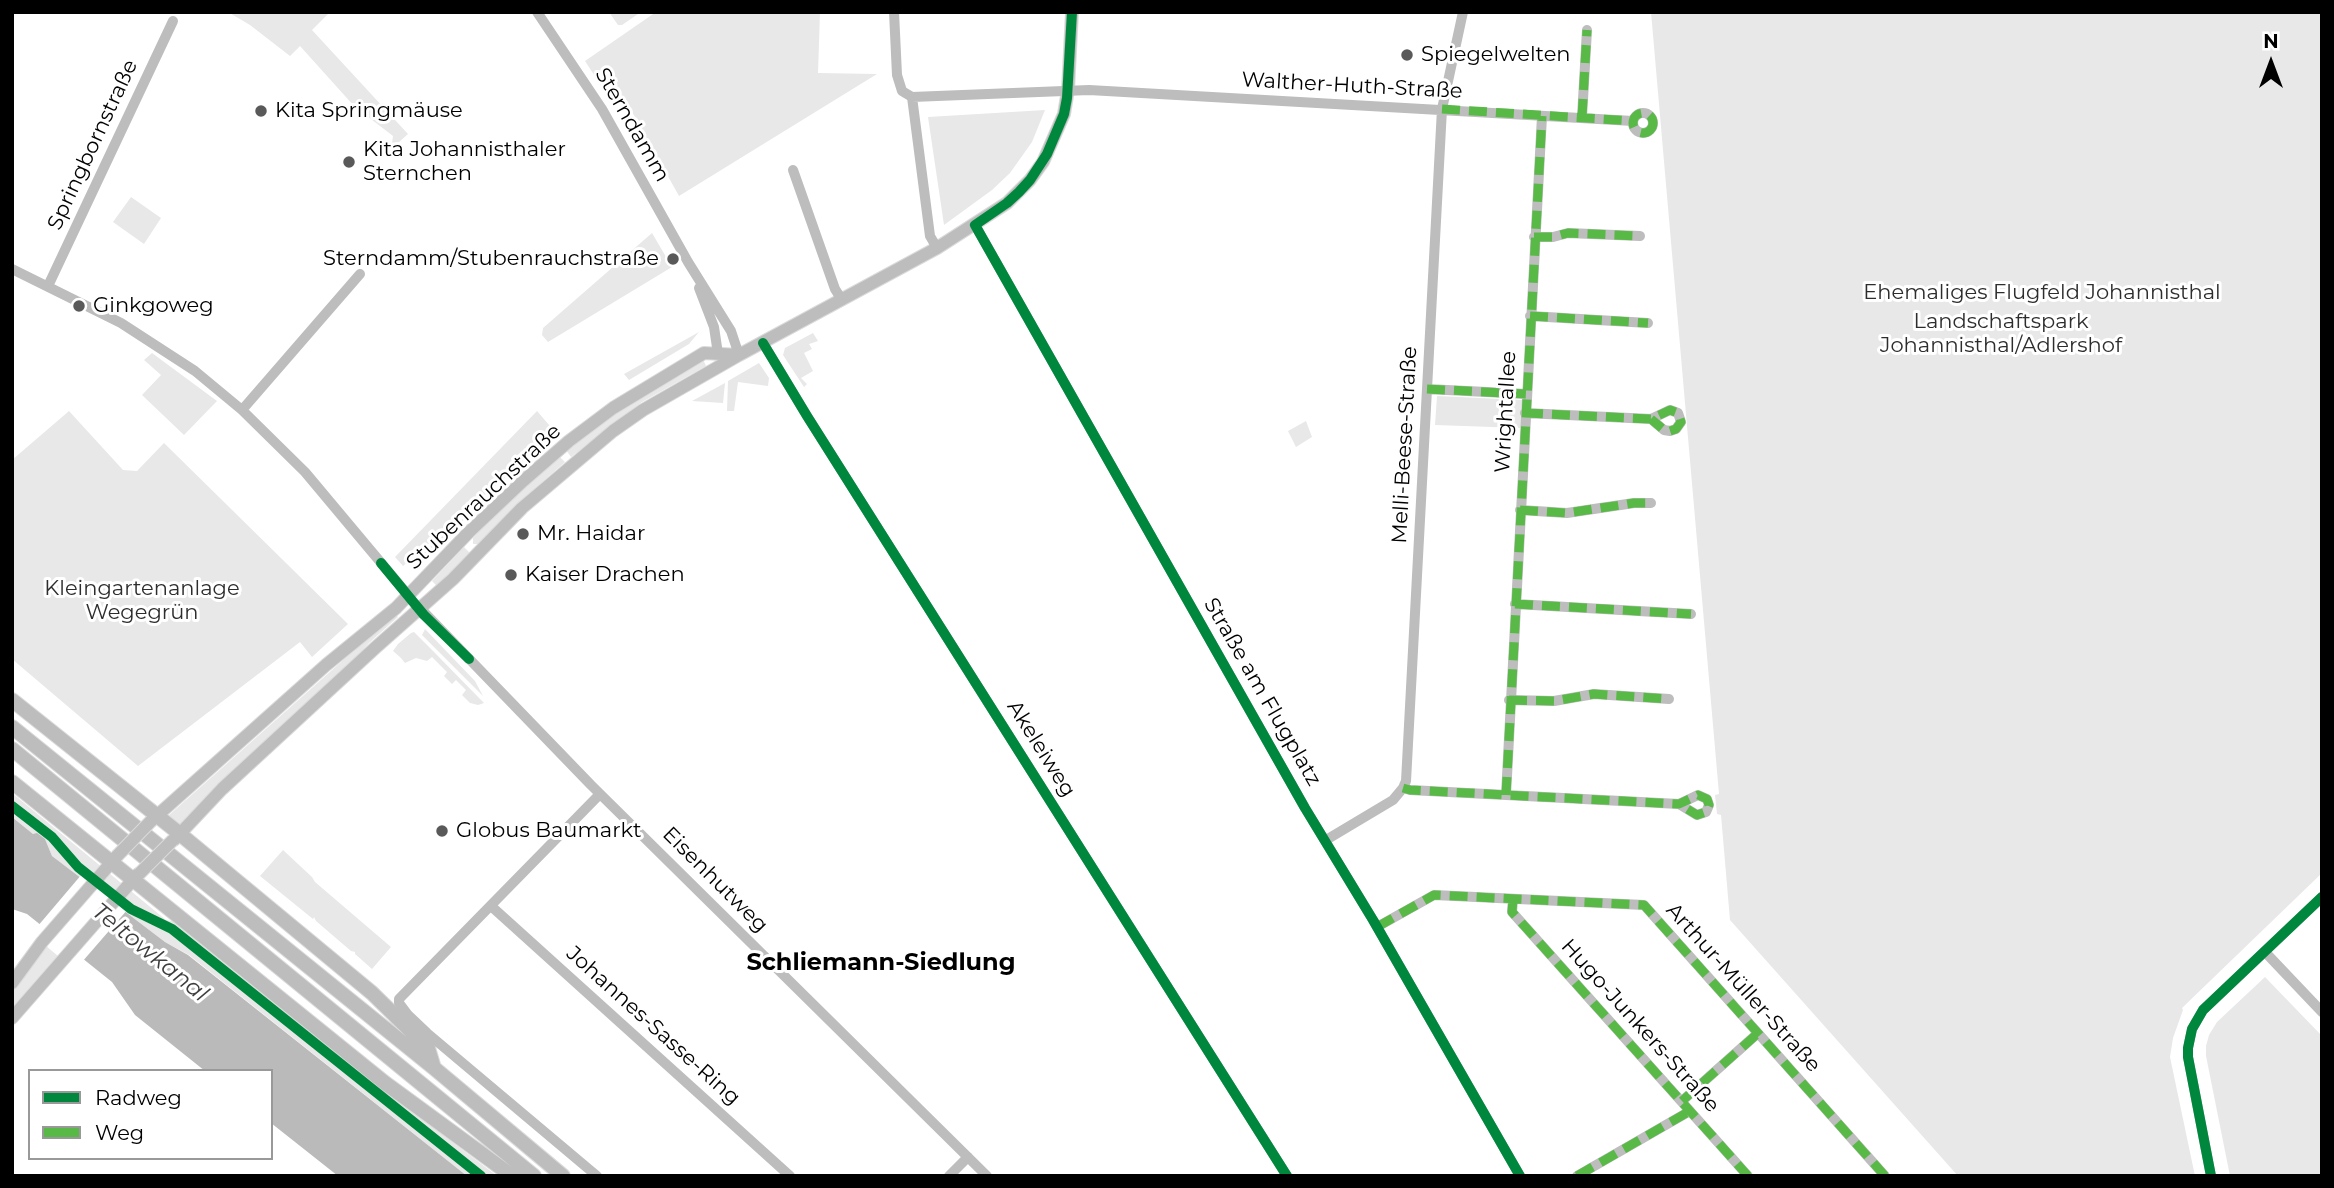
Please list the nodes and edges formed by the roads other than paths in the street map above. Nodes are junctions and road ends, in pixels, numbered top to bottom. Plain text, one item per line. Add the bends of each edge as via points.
1 (537, 12) edge
2 (894, 12) edge
3 (1072, 12) edge
4 (1463, 12) edge
5 (173, 21) dead end
6 (1587, 30) dead end
7 (1069, 90) junction
8 (912, 97) junction
9 (1442, 109) junction
10 (1542, 116) junction
11 (1582, 117) junction
12 (1633, 121) dead end
13 (793, 170) dead end
14 (975, 225) junction
15 (1640, 236) dead end
16 (1534, 237) junction
17 (937, 248) junction
18 (688, 262) junction
19 (12, 270) edge
20 (360, 274) dead end
21 (48, 286) junction
22 (842, 300) junction
23 (1530, 316) junction
24 (1648, 323) dead end
25 (763, 342) junction
26 (718, 354) junction
27 (739, 355) junction
28 (1427, 389) junction
29 (1526, 394) junction
30 (242, 410) junction
31 (1525, 413) junction
32 (1651, 419) dead end
33 (1651, 503) dead end
34 (1520, 510) junction
35 (408, 595) junction
36 (1515, 604) junction
37 (420, 608) junction
38 (1691, 614) dead end
39 (1669, 699) dead end
40 (1509, 700) junction
41 (12, 701) edge
42 (12, 727) edge
43 (12, 748) edge
44 (12, 782) edge
45 (1403, 788) junction
46 (600, 794) junction
47 (1506, 795) junction
48 (1679, 804) dead end
49 (154, 819) junction
50 (176, 837) junction
51 (1326, 840) junction
52 (109, 864) junction
53 (136, 877) junction
54 (2322, 897) edge
55 (1513, 899) junction
56 (491, 906) junction
57 (1377, 927) junction
58 (2265, 952) junction
59 (12, 983) edge
60 (2322, 1012) edge
61 (12, 1018) edge
62 (1757, 1034) junction
63 (434, 1068) junction
64 (1682, 1101) junction
65 (1690, 1111) junction
66 (968, 1157) junction
67 (521, 1176) edge
68 (534, 1176) edge
69 (563, 1176) edge
70 (597, 1176) edge
71 (790, 1176) edge
72 (949, 1176) edge
73 (987, 1176) edge
74 (1287, 1176) edge
75 (1520, 1176) edge
76 (1577, 1176) edge
77 (1748, 1176) edge
78 (1885, 1176) edge
79 (2211, 1176) edge

1 - 18 street, Sterndamm via 587,84
2 - 8 street via 897,75 902,91
3 - 7 main road, Stubenrauchstraße
4 - 9 street, Melli-Beese-Straße
5 - 21 street, Springbornstraße
6 - 11 street
7 - 8 street, Walther-Huth-Straße
7 - 9 street, Walther-Huth-Straße
7 - 14 main road, Stubenrauchstraße via 1043,162 1007,203
8 - 17 street via 930,236
9 - 10 street, Walther-Huth-Straße
9 - 28 street, Melli-Beese-Straße
10 - 11 street, Walther-Huth-Straße
10 - 16 street, Wrightallee
11 - 12 street, Walther-Huth-Straße
13 - 22 street
14 - 17 main road, Stubenrauchstraße
14 - 51 street, Straße am Flugplatz
15 - 16 street via 1568,233
16 - 23 street, Wrightallee
17 - 22 main road, Stubenrauchstraße
18 - 26 street, Sterndamm via 714,327
18 - 27 street, Sterndamm via 731,331
19 - 21 street
20 - 30 street
21 - 30 street via 144,337
22 - 25 main road, Stubenrauchstraße
23 - 24 street
23 - 29 street, Wrightallee
25 - 27 main road, Stubenrauchstraße
25 - 74 street, Akeleiweg
26 - 27 main road, Stubenrauchstraße
26 - 35 main road, Stubenrauchstraße via 704,353 579,434 523,481
27 - 37 main road, Stubenrauchstraße via 612,431 522,508
28 - 29 street
28 - 45 street, Melli-Beese-Straße via 1408,771
29 - 31 street, Wrightallee
30 - 35 street via 305,472
31 - 32 street
31 - 34 street, Wrightallee
33 - 34 street via 1567,513
34 - 36 street, Wrightallee
35 - 37 main road
35 - 49 main road, Stubenrauchstraße
36 - 38 street
36 - 40 street, Wrightallee
37 - 46 street, Eisenhutweg
37 - 50 main road, Stubenrauchstraße via 222,789
39 - 40 street via 1594,694 1554,701
40 - 47 street, Wrightallee
41 - 49 highway
42 - 63 highway
43 - 68 highway
44 - 52 highway
45 - 47 street
45 - 51 street via 1393,800
46 - 56 street
46 - 66 street, Eisenhutweg
47 - 48 street
49 - 50 highway
49 - 52 main road, Stubenrauchstraße, bridge
50 - 53 main road, Stubenrauchstraße, bridge
50 - 63 highway via 372,993 428,1048
51 - 57 street, Straße am Flugplatz
52 - 53 highway
52 - 59 main road, Stubenrauchstraße
53 - 61 main road
53 - 67 highway via 385,1083 508,1173
54 - 58 street
55 - 57 street, Arthur-Müller-Straße via 1434,895
55 - 62 street, Arthur-Müller-Straße via 1644,905
55 - 64 street, Hugo-Junkers-Straße via 1512,912
56 - 70 street via 399,1003 436,1041
56 - 71 street, Johannes-Sasse-Ring
57 - 75 street, Straße am Flugplatz
58 - 60 street
58 - 79 street via 2203,1010 2190,1035 2189,1065
62 - 64 street
62 - 78 street, Arthur-Müller-Straße
63 - 69 highway
64 - 65 street, Hugo-Junkers-Straße
65 - 76 street
65 - 77 street, Hugo-Junkers-Straße
66 - 72 street
66 - 73 street, Eisenhutweg

